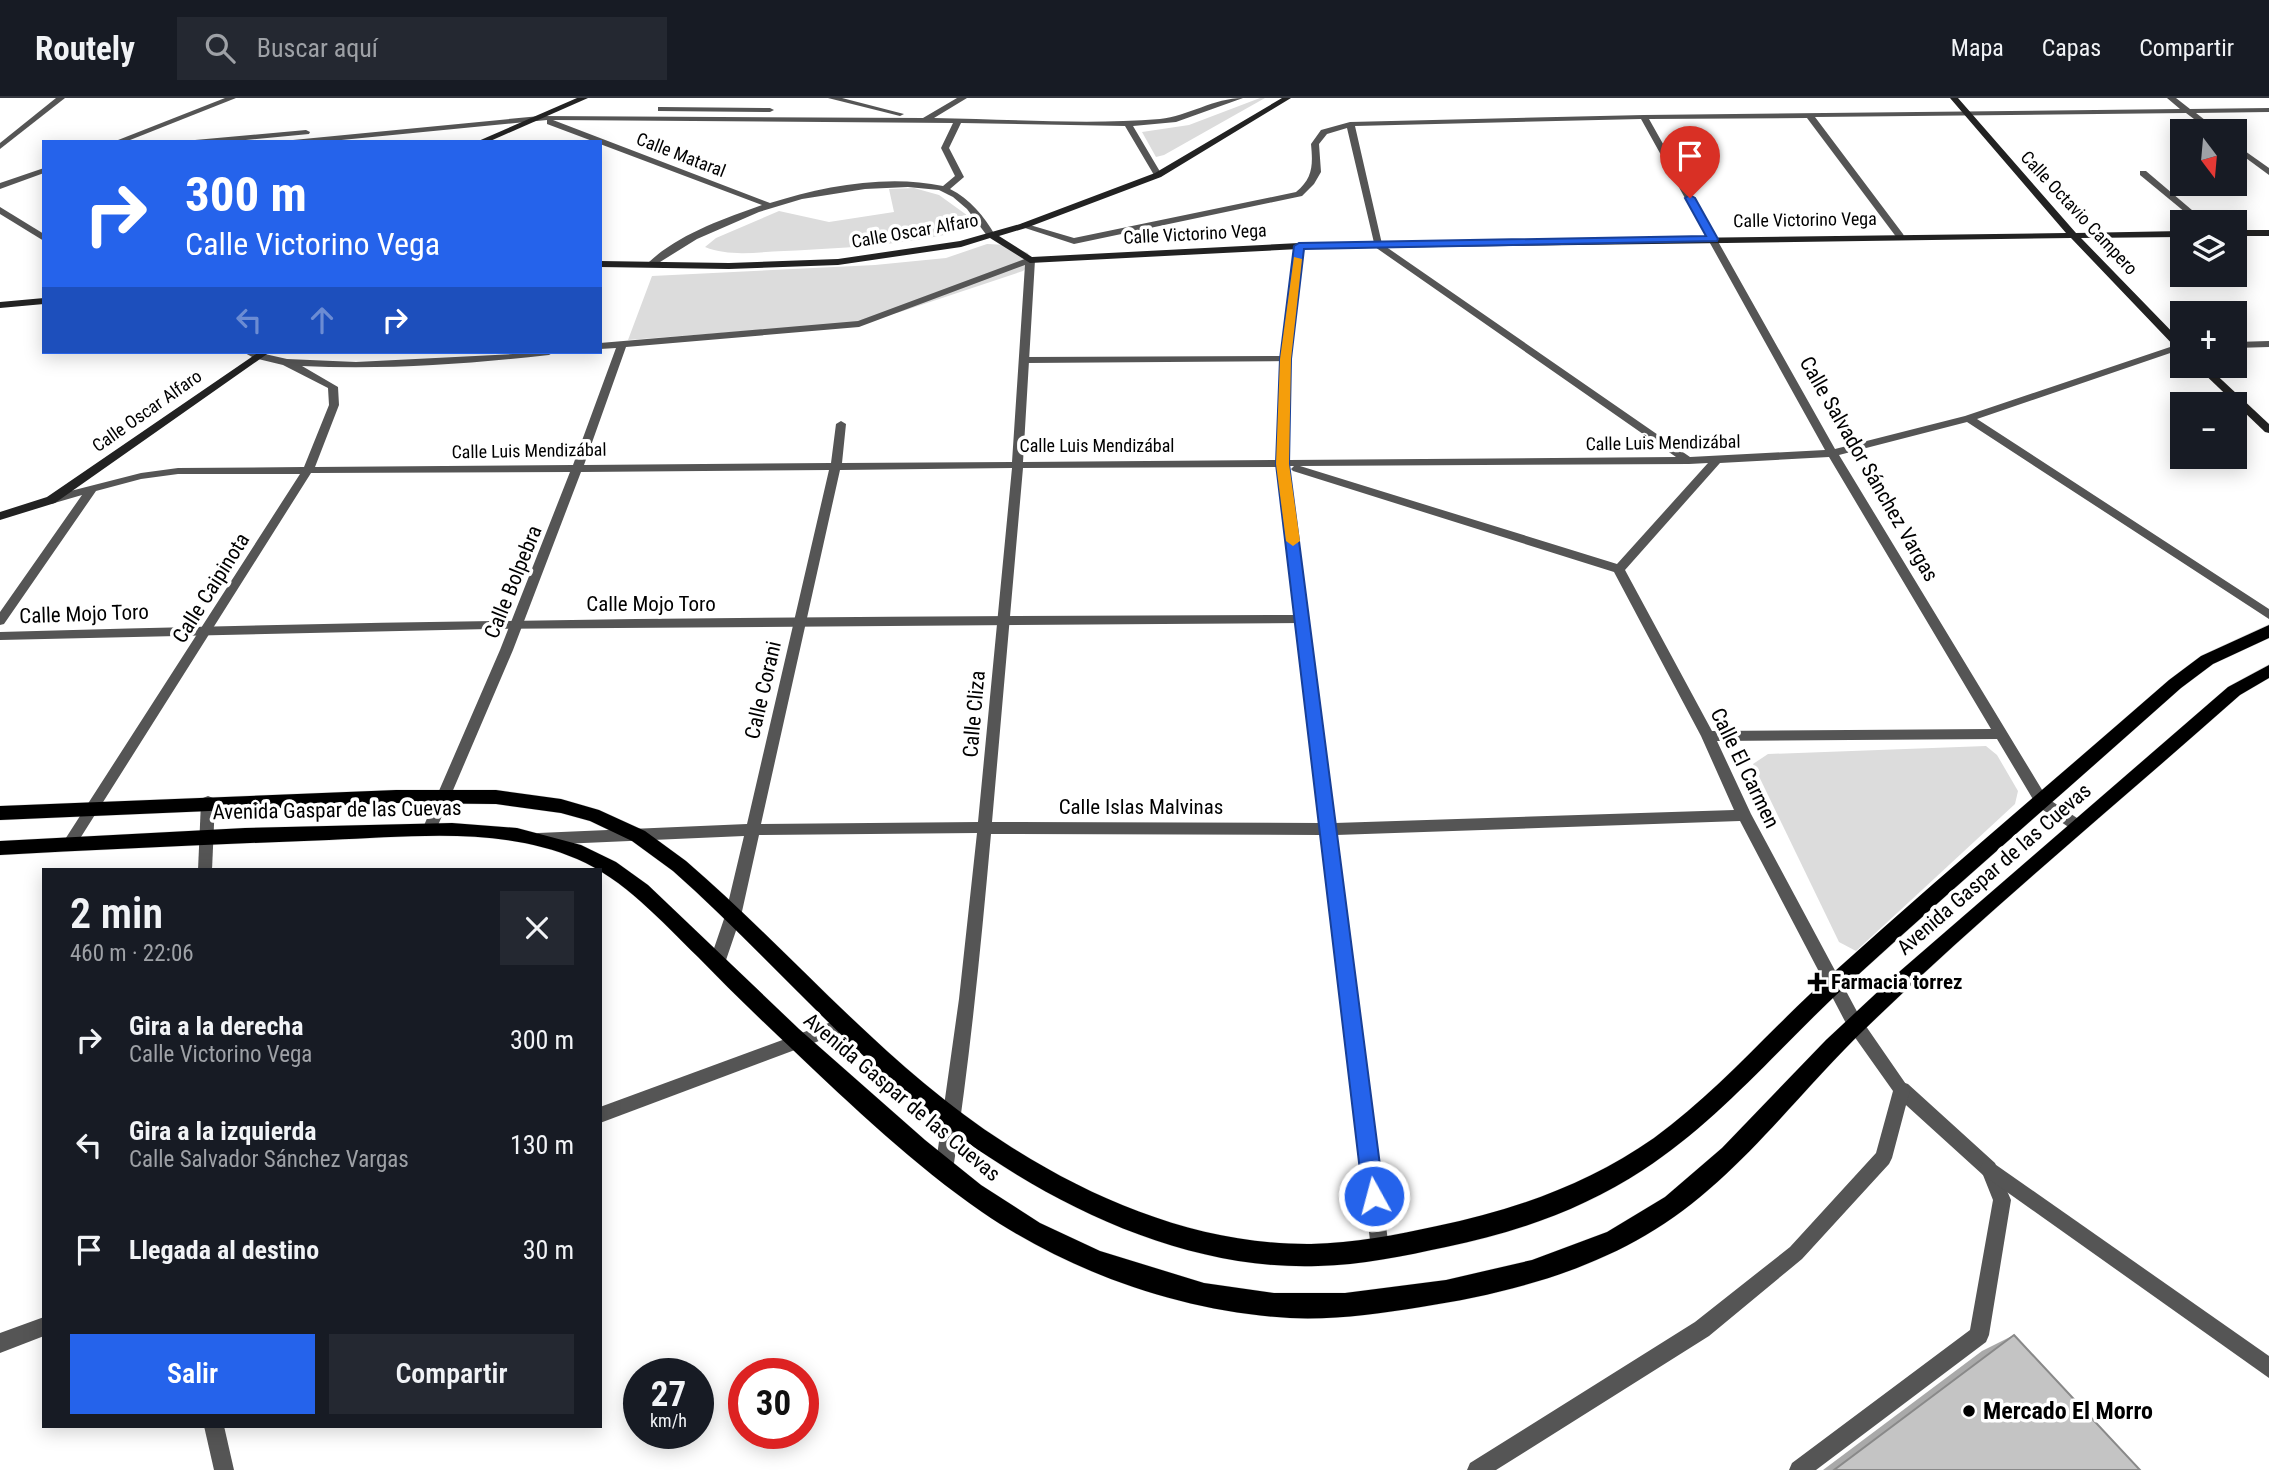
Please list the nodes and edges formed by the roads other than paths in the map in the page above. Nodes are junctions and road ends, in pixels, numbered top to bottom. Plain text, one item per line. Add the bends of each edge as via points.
1 (61, 98) edge
2 (232, 98) edge
3 (584, 98) edge
4 (832, 98) edge
5 (962, 98) edge
6 (1239, 98) edge
7 (1287, 98) edge
8 (1954, 98) edge
9 (2171, 98) edge
10 (558, 110) junction
11 (2269, 110) edge
12 (2187, 111) junction
13 (1966, 114) junction
14 (1809, 115) junction
15 (1643, 117) junction
16 (540, 118) junction
17 (2198, 119) edge
18 (925, 120) junction
19 (958, 120) junction
20 (1128, 124) junction
21 (1350, 124) junction
22 (122, 140) edge
23 (218, 140) edge
24 (314, 140) edge
25 (485, 140) edge
26 (598, 140) edge
27 (602, 142) edge
28 (0, 147) edge
29 (2247, 155) edge
30 (42, 171) edge
31 (2269, 172) edge
32 (2143, 173) dead end
33 (1158, 175) junction
34 (0, 186) edge
35 (944, 188) junction
36 (771, 206) junction
37 (0, 210) edge
38 (2188, 210) edge
39 (1023, 226) junction
40 (2247, 233) edge
41 (2269, 233) edge
42 (2170, 234) edge
43 (991, 235) junction
44 (2073, 235) junction
45 (1900, 236) junction
46 (42, 237) edge
47 (1713, 239) junction
48 (1378, 245) junction
49 (1299, 246) junction
50 (1030, 260) junction
51 (602, 264) edge
52 (652, 264) junction
53 (42, 301) edge
54 (0, 305) edge
55 (2170, 335) edge
56 (622, 344) junction
57 (2269, 344) edge
58 (2247, 345) edge
59 (602, 346) edge
60 (2170, 351) edge
61 (255, 354) edge
62 (259, 354) edge
63 (528, 354) edge
64 (1286, 359) junction
65 (1027, 360) junction
66 (286, 362) junction
67 (2214, 378) edge
68 (1969, 418) junction
69 (841, 424) dead end
70 (2269, 430) edge
71 (1832, 453) junction
72 (1717, 460) junction
73 (1690, 461) junction
74 (1020, 463) junction
75 (1283, 464) junction
76 (836, 465) junction
77 (579, 468) junction
78 (308, 470) junction
79 (93, 488) junction
80 (51, 500) junction
81 (0, 516) edge
82 (1619, 569) junction
83 (2269, 615) edge
84 (1303, 619) junction
85 (1004, 620) junction
86 (0, 621) edge
87 (800, 622) junction
88 (517, 624) junction
89 (208, 629) junction
90 (2269, 631) edge
91 (0, 636) edge
92 (2269, 671) edge
93 (2003, 734) junction
94 (1708, 736) junction
95 (445, 795) junction
96 (208, 802) junction
97 (2042, 802) junction
98 (92, 808) junction
99 (0, 813) edge
100 (1744, 815) junction
101 (2078, 826) junction
102 (985, 827) junction
103 (1328, 829) junction
104 (429, 830) junction
105 (752, 830) junction
106 (634, 833) junction
107 (207, 837) junction
108 (538, 839) junction
109 (69, 844) junction
110 (0, 848) edge
111 (205, 868) edge
112 (733, 916) junction
113 (716, 963) junction
114 (1835, 984) junction
115 (845, 1024) junction
116 (1855, 1024) junction
117 (797, 1041) junction
118 (1902, 1090) junction
119 (602, 1114) edge
120 (952, 1119) junction
121 (1989, 1169) junction
122 (944, 1170) junction
123 (1380, 1249) junction
124 (42, 1327) edge
125 (0, 1343) edge
126 (2269, 1368) edge
127 (214, 1428) edge
128 (224, 1470) edge
129 (1477, 1470) edge
130 (1799, 1470) edge

1 - 28 street
2 - 22 street
3 - 10 street
4 - 18 street
5 - 18 street
6 - 20 street via 1173,120
7 - 33 street, Calle Oscar Alfaro
8 - 13 street, Calle Octavio Campero
9 - 12 street
10 - 16 street
10 - 18 street via 733,108 861,112
10 - 23 street
11 - 12 street
12 - 13 street
12 - 17 street
13 - 14 street
13 - 44 street, Calle Octavio Campero
14 - 15 street
14 - 45 street
15 - 21 street
15 - 47 street, Calle Salvador Sánchez Vargas
16 - 18 street
16 - 24 street
16 - 25 street
16 - 26 street, Calle Mataral
18 - 19 street
19 - 20 street
19 - 35 street via 945,148 960,177
20 - 33 street
21 - 39 street via 1324,132 1315,144 1318,168 1314,182 1299,194 1074,241
21 - 48 street
27 - 36 street, Calle Mataral
29 - 31 street
30 - 34 street
32 - 38 street
33 - 39 street, Calle Oscar Alfaro
35 - 36 street via 916,183 834,192
35 - 43 street via 978,214
36 - 52 street via 687,239
37 - 46 street
39 - 43 street, Calle Oscar Alfaro
40 - 41 street
42 - 44 street, Calle Victorino Vega
43 - 50 street
43 - 52 street, Calle Oscar Alfaro via 961,244 838,261
44 - 45 street, Calle Victorino Vega
44 - 55 street, Calle Octavio Campero
45 - 47 street, Calle Victorino Vega
47 - 48 street, Calle Victorino Vega
47 - 71 street, Calle Salvador Sánchez Vargas
48 - 49 street, Calle Victorino Vega
48 - 73 street
49 - 50 street, Calle Victorino Vega
49 - 64 street
50 - 56 street, Calle Victorino Vega via 859,324
50 - 65 street, Calle Cliza
51 - 52 street, Calle Oscar Alfaro
53 - 54 street
56 - 59 street, Calle Victorino Vega
56 - 77 street, Calle Bolpebra
57 - 58 street
60 - 68 street, Calle Luis Mendizábal
61 - 80 street, Calle Oscar Alfaro
62 - 66 street
63 - 66 street via 371,366
64 - 65 street
64 - 75 street
65 - 74 street, Calle Cliza
66 - 78 street, Calle Caipinota via 333,387 334,405
67 - 70 street
68 - 71 street, Calle Luis Mendizábal
68 - 83 street
69 - 76 street, Calle Corani
71 - 72 street, Calle Luis Mendizábal
71 - 93 street, Calle Salvador Sánchez Vargas
72 - 73 street, Calle Luis Mendizábal
72 - 82 street
73 - 75 street, Calle Luis Mendizábal
74 - 75 street, Calle Luis Mendizábal
74 - 76 street, Calle Luis Mendizábal
74 - 85 street, Calle Cliza
75 - 82 street
75 - 84 street
76 - 77 street, Calle Luis Mendizábal
76 - 87 street, Calle Corani
77 - 78 street, Calle Luis Mendizábal
77 - 88 street, Calle Bolpebra
78 - 79 street, Calle Luis Mendizábal via 178,471
78 - 89 street, Calle Caipinota
79 - 80 street, Calle Luis Mendizábal
79 - 86 street
80 - 81 street, Calle Luis Mendizábal
82 - 94 street, Calle El Carmen
84 - 85 street, Calle Mojo Toro
84 - 103 street
85 - 87 street, Calle Mojo Toro
85 - 102 street, Calle Cliza
87 - 88 street, Calle Mojo Toro
87 - 105 street, Calle Corani
88 - 89 street, Calle Mojo Toro
88 - 95 street, Calle Bolpebra
89 - 91 street, Calle Mojo Toro
89 - 98 street, Calle Caipinota
90 - 97 main road, Avenida Gaspar de las Cuevas via 2207,660 2175,684
92 - 101 main road, Avenida Gaspar de las Cuevas via 2234,691
93 - 94 street
93 - 97 street, Calle Salvador Sánchez Vargas
94 - 100 street, Calle El Carmen
95 - 96 main road, Avenida Gaspar de las Cuevas
95 - 104 street, Calle Bolpebra
95 - 106 main road, Avenida Gaspar de las Cuevas via 562,807
96 - 98 main road, Avenida Gaspar de las Cuevas
96 - 107 street
97 - 101 street, Calle Salvador Sánchez Vargas
97 - 114 main road, Avenida Gaspar de las Cuevas
98 - 99 main road, Avenida Gaspar de las Cuevas
98 - 109 street, Calle Caipinota
100 - 103 street, Calle Islas Malvinas
100 - 114 street, Calle El Carmen
101 - 116 main road, Avenida Gaspar de las Cuevas
102 - 103 street, Calle Islas Malvinas
102 - 105 street, Calle Islas Malvinas
102 - 120 street, Calle Cliza
103 - 123 street
104 - 107 main road, Avenida Gaspar de las Cuevas
104 - 108 main road, Avenida Gaspar de las Cuevas
105 - 106 street, Calle Islas Malvinas
105 - 112 street, Calle Corani
106 - 108 street, Calle Islas Malvinas
106 - 112 main road, Avenida Gaspar de las Cuevas via 676,863
107 - 109 main road, Avenida Gaspar de las Cuevas
107 - 111 street
108 - 113 main road, Avenida Gaspar de las Cuevas via 570,848 620,873
109 - 110 main road, Avenida Gaspar de las Cuevas
112 - 113 street, Calle Corani
112 - 115 main road, Avenida Gaspar de las Cuevas
113 - 117 main road, Avenida Gaspar de las Cuevas
114 - 116 street, Calle El Carmen
114 - 123 main road, Avenida Gaspar de las Cuevas via 1689,1124 1635,1163 1574,1197 1517,1218
115 - 117 street
115 - 120 main road, Avenida Gaspar de las Cuevas
116 - 118 street, Calle El Carmen
116 - 122 main road, Avenida Gaspar de las Cuevas via 1718,1170 1679,1200 1600,1248 1466,1289 1336,1306 1276,1306 1223,1297 1117,1269 1056,1244 1003,1214
117 - 119 street
117 - 122 main road, Avenida Gaspar de las Cuevas
118 - 121 street, Calle El Carmen
118 - 129 street via 1883,1158 1796,1253 1702,1329
120 - 122 street, Calle Cliza
120 - 123 main road, Avenida Gaspar de las Cuevas via 1072,1195 1158,1231 1241,1250 1302,1256
121 - 126 street, Calle El Carmen
121 - 130 street via 2002,1200 1979,1335
124 - 125 street
127 - 128 street

